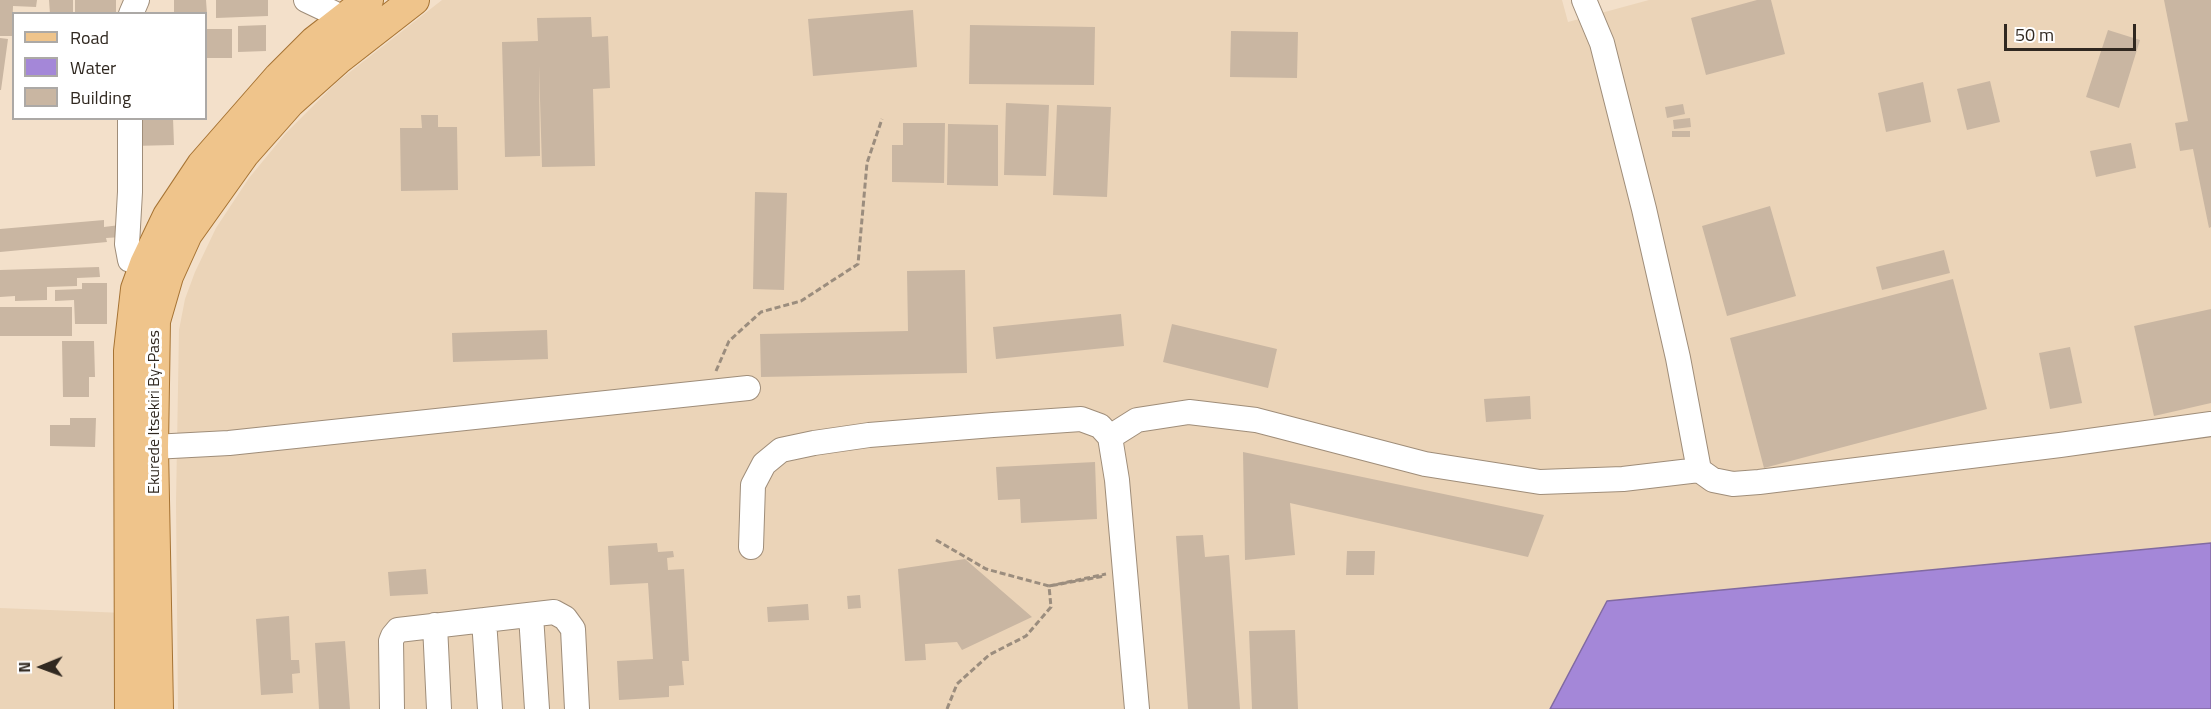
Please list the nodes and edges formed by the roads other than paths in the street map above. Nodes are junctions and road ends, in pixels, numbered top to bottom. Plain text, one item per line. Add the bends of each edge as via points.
1 (306, 0) edge
2 (368, 0) edge
3 (414, 0) edge
4 (1584, 0) edge
5 (344, 18) junction
6 (130, 120) edge
7 (145, 264) junction
8 (748, 388) dead end
9 (2211, 424) edge
10 (1110, 437) junction
11 (153, 447) junction
12 (1699, 470) junction
13 (751, 547) dead end
14 (531, 615) junction
15 (484, 620) junction
16 (435, 625) junction
17 (130, 709) edge
18 (158, 709) edge
19 (392, 709) edge
20 (439, 709) edge
21 (490, 709) edge
22 (537, 709) edge
23 (577, 709) edge
24 (1137, 709) edge

1 - 5 street
2 - 5 main road, Ekurede Itsekiri By-Pass
3 - 11 main road, Ekurede Itsekiri By-Pass via 290,102 244,154 187,234 168,276 155,321
4 - 12 street via 1602,43 1644,209
5 - 7 main road, Ekurede Itsekiri By-Pass via 279,77 202,165 168,216
6 - 7 street via 127,244 130,260
7 - 17 main road, Ekurede Itsekiri By-Pass via 136,289 129,351
8 - 11 street via 229,443
9 - 12 street via 1733,484 1713,480
10 - 12 street via 1137,420 1189,412 1256,420 1425,464 1540,482 1623,479
10 - 13 street via 1100,426 1081,419 869,435 781,450 764,464 753,485
10 - 24 street
11 - 18 main road, Ekurede Itsekiri By-Pass
14 - 15 street
14 - 22 street
14 - 23 street via 554,612 570,622
15 - 16 street
15 - 21 street
16 - 19 street via 403,628 393,636
16 - 20 street

